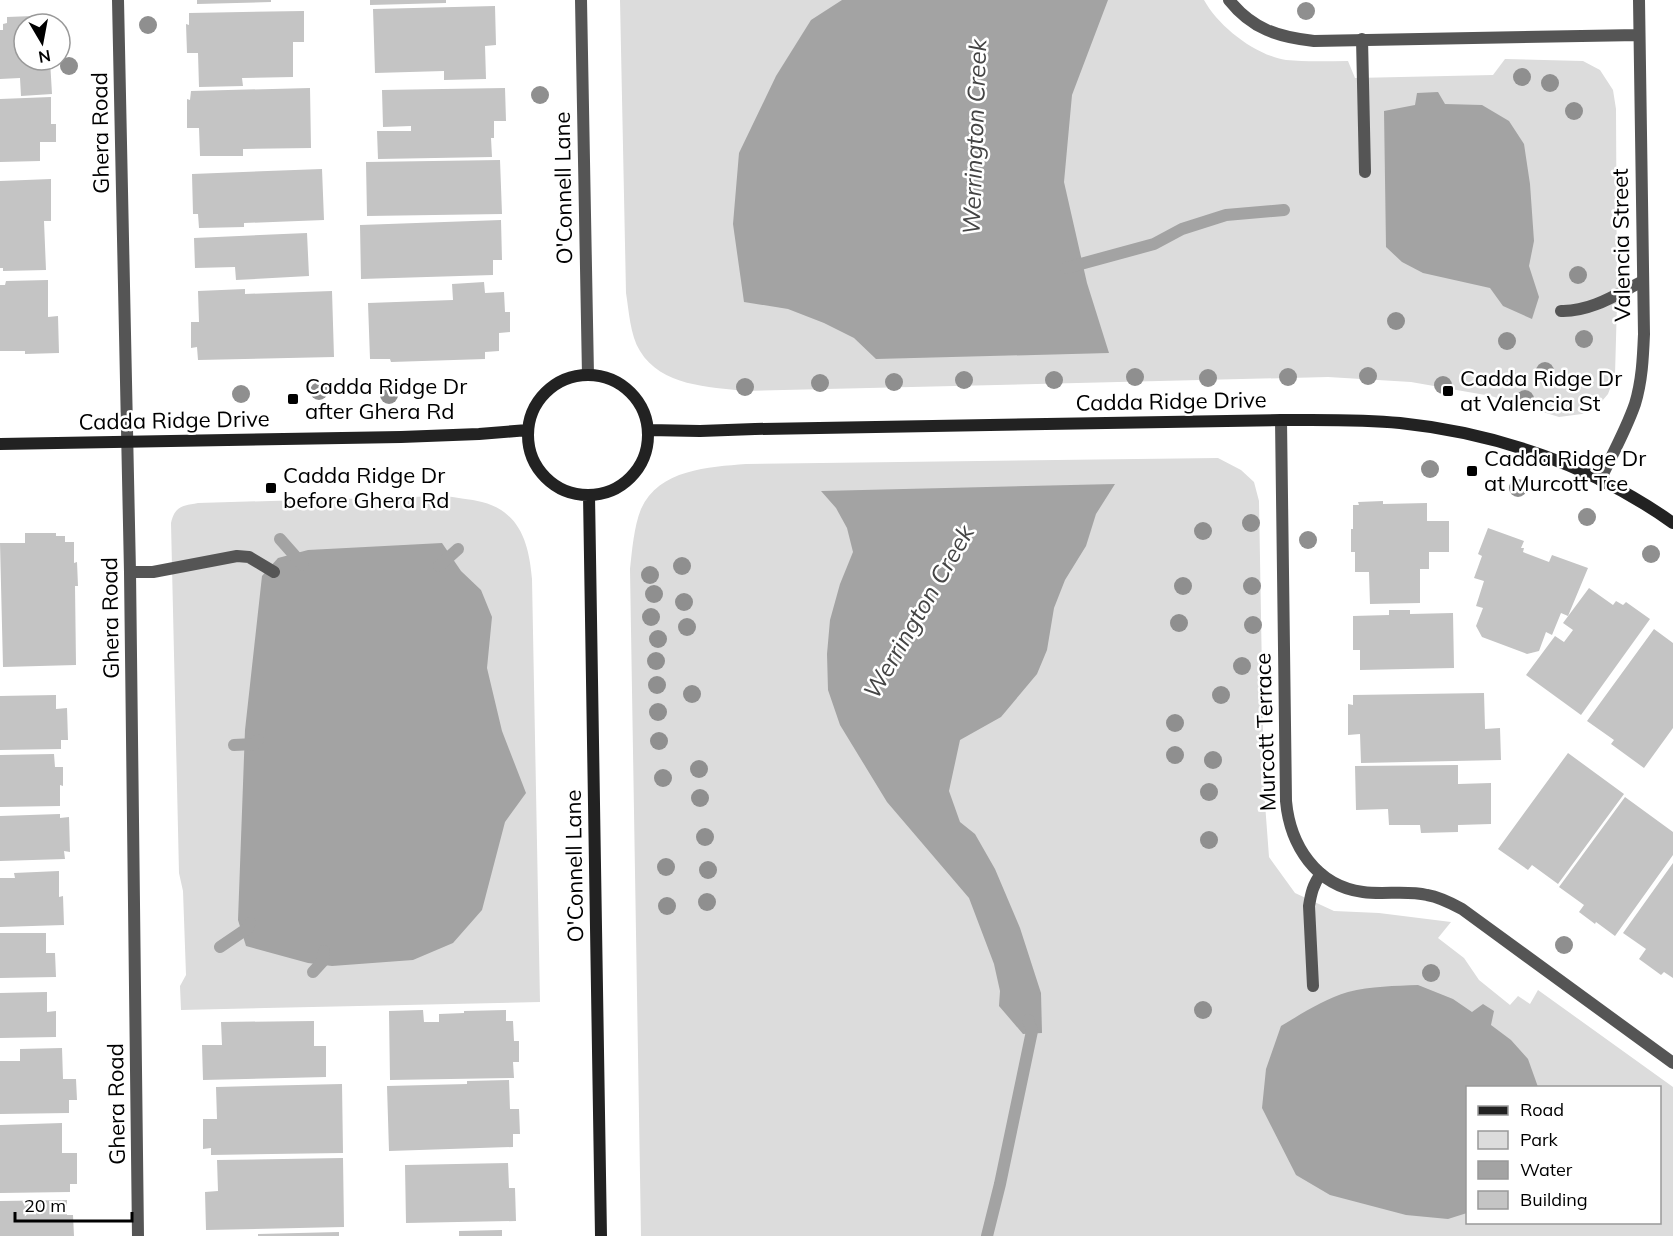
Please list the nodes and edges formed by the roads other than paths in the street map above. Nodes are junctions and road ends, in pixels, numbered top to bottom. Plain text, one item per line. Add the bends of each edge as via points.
1 (118, 0) edge
2 (581, 0) edge
3 (1228, 0) edge
4 (1638, 0) edge
5 (1639, 35) junction
6 (1362, 39) junction
7 (1365, 172) dead end
8 (1643, 281) junction
9 (1561, 311) dead end
10 (588, 375) junction
11 (1281, 420) junction
12 (528, 429) junction
13 (648, 430) junction
14 (127, 441) junction
15 (0, 444) edge
16 (1600, 480) junction
17 (589, 495) junction
18 (1673, 523) edge
19 (130, 572) junction
20 (274, 572) dead end
21 (1320, 874) junction
22 (1313, 986) dead end
23 (1673, 1064) edge
24 (138, 1236) edge
25 (601, 1236) edge

1 - 14 street, Ghera Road
2 - 10 street, O'Connell Lane
3 - 6 street via 1252,22 1288,38
4 - 5 street, Valencia Street
5 - 6 street
5 - 8 street, Valencia Street
6 - 7 street
8 - 9 street via 1595,305
8 - 16 street, Valencia Street via 1643,360 1635,404
10 - 12 street via 554,385 532,412
10 - 13 street via 622,385 644,412
11 - 13 street, Cadda Ridge Drive
11 - 16 street, Cadda Ridge Drive via 1383,422 1463,433 1534,452
11 - 21 street, Murcott Terrace via 1287,812 1297,846
12 - 14 street, Cadda Ridge Drive via 401,437
12 - 17 street via 529,449 544,475 569,492
13 - 17 street via 646,449 626,482
14 - 15 street, Cadda Ridge Drive
14 - 19 street, Ghera Road
16 - 18 street, Cadda Ridge Drive
17 - 25 street, O'Connell Lane
19 - 20 street via 153,572 244,556
19 - 24 street, Ghera Road
21 - 22 street via 1309,906
21 - 23 street, Murcott Terrace via 1351,890 1428,895 1462,909

